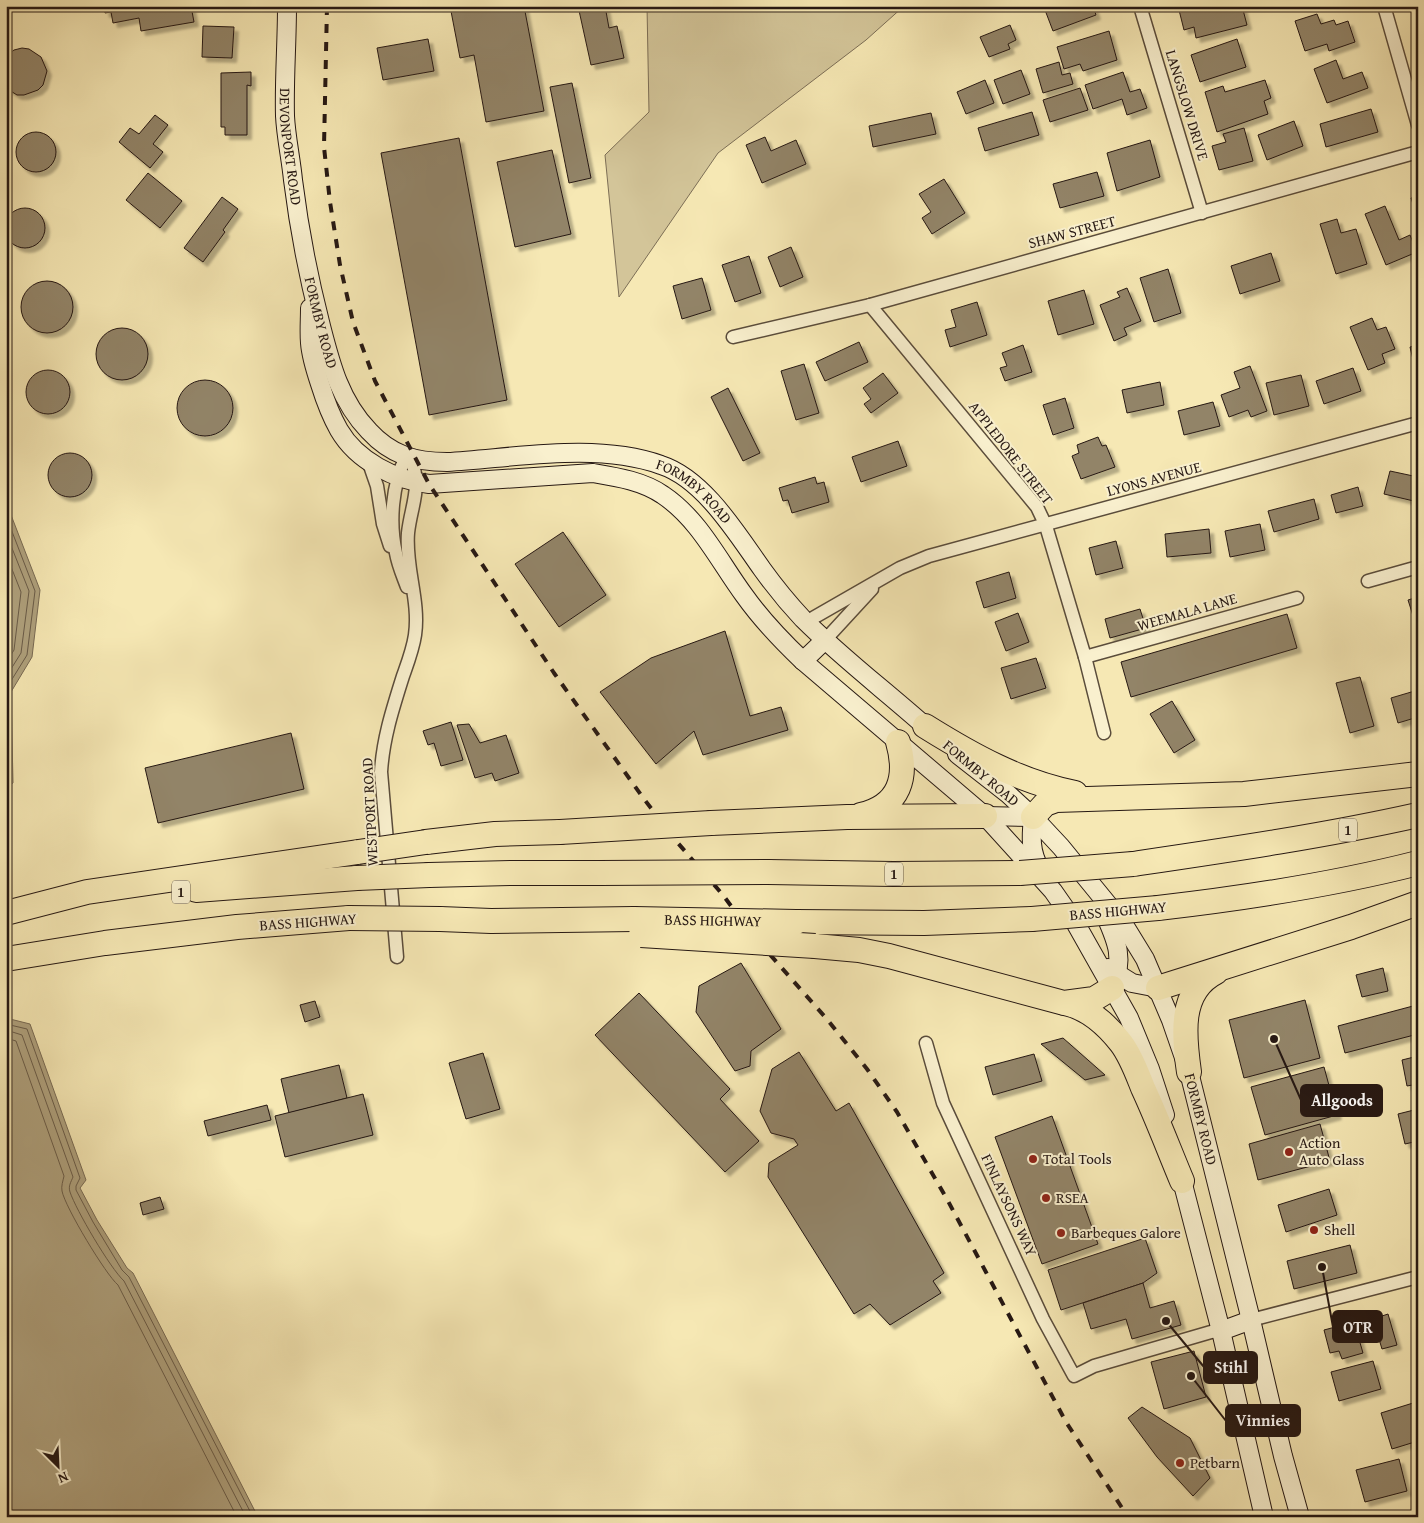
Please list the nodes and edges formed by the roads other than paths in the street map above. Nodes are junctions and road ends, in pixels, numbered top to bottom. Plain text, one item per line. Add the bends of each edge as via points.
1 (287, 6) edge
2 (1140, 6) edge
3 (1384, 6) edge
4 (1418, 124) edge
5 (1418, 152) edge
6 (1202, 213) junction
7 (311, 285) junction
8 (870, 305) junction
9 (733, 337) dead end
10 (1418, 422) edge
11 (408, 458) junction
12 (368, 460) junction
13 (674, 470) junction
14 (398, 476) junction
15 (417, 483) junction
16 (662, 494) junction
17 (1046, 526) junction
18 (1418, 566) edge
19 (399, 567) junction
20 (900, 568) junction
21 (1368, 581) dead end
22 (1297, 598) dead end
23 (415, 610) junction
24 (806, 622) junction
25 (779, 637) junction
26 (826, 639) junction
27 (1085, 657) junction
28 (803, 661) junction
29 (925, 726) junction
30 (1104, 733) dead end
31 (898, 742) junction
32 (1418, 774) edge
33 (1116, 797) junction
34 (1418, 815) edge
35 (985, 816) junction
36 (847, 817) junction
37 (1033, 817) junction
38 (1418, 863) edge
39 (1092, 885) junction
40 (1053, 891) junction
41 (1418, 903) edge
42 (6, 913) edge
43 (638, 927) junction
44 (397, 957) dead end
45 (6, 959) edge
46 (1229, 966) junction
47 (1115, 981) junction
48 (1158, 988) junction
49 (1064, 1003) junction
50 (926, 1043) dead end
51 (1189, 1072) junction
52 (1182, 1181) junction
53 (1418, 1277) edge
54 (1251, 1320) junction
55 (1221, 1332) junction
56 (1264, 1517) edge
57 (1300, 1517) edge

1 - 7 main road, DEVONPORT ROAD via 285,118 301,238
2 - 6 street, LANGSLOW DRIVE
3 - 4 street
5 - 6 street, SHAW STREET
6 - 8 street, SHAW STREET
7 - 11 main road, FORMBY ROAD via 333,373 344,396 356,416 379,441
7 - 12 main road, FORMBY ROAD via 310,344 320,383 340,432
8 - 9 street, SHAW STREET
8 - 17 street, APPLEDORE STREET via 1036,507
10 - 17 street, LYONS AVENUE
11 - 13 main road, FORMBY ROAD via 447,462 580,453 648,461
11 - 14 street, WESTPORT ROAD
11 - 15 street via 415,469
12 - 14 main road, FORMBY ROAD
12 - 19 street, WESTPORT ROAD via 377,486 386,537
13 - 16 main road
13 - 24 main road, FORMBY ROAD via 725,517 782,596
14 - 15 main road, FORMBY ROAD
14 - 19 street, WESTPORT ROAD via 393,532
15 - 16 main road, FORMBY ROAD via 593,474 631,481
15 - 23 street, WESTPORT ROAD via 408,541
16 - 25 main road, FORMBY ROAD via 694,523 745,597
17 - 20 street, LYONS AVENUE via 929,556
17 - 27 street, APPLEDORE STREET
18 - 21 street
19 - 23 street, WESTPORT ROAD
20 - 24 street, LYONS AVENUE
20 - 26 street, LYONS AVENUE via 872,588
22 - 27 street, WEEMALA LANE
23 - 44 street, WESTPORT ROAD via 413,645 388,724 381,772
24 - 25 main road
24 - 26 main road, FORMBY ROAD
25 - 28 main road, FORMBY ROAD
26 - 28 main road
26 - 29 main road, FORMBY ROAD
27 - 30 street, APPLEDORE STREET
28 - 31 main road, FORMBY ROAD
29 - 33 highway via 1019,778 1073,793
29 - 37 main road, FORMBY ROAD
31 - 35 main road, FORMBY ROAD
31 - 36 highway via 903,769 894,794 887,803 871,812
32 - 33 highway via 1244,794
33 - 37 highway via 1056,800 1045,804
34 - 42 highway, 1, bridge via 1288,841 1132,864 1020,872 429,875 197,890
35 - 36 highway
35 - 37 main road
35 - 40 main road, FORMBY ROAD
36 - 42 highway, bridge via 495,834 87,892
37 - 39 main road, FORMBY ROAD
37 - 40 main road via 1032,850
38 - 43 highway, BASS HIGHWAY, bridge via 1296,889 1220,901 1032,919
39 - 47 main road via 1117,944 1120,958
39 - 48 main road, FORMBY ROAD via 1126,928
40 - 47 main road, FORMBY ROAD via 1096,959
41 - 46 highway
43 - 45 highway, BASS HIGHWAY, bridge via 348,918 237,927
43 - 49 highway, bridge via 859,950
46 - 48 highway
46 - 51 highway via 1202,980 1192,997 1185,1024
47 - 48 main road
47 - 49 highway via 1094,999
47 - 52 main road, FORMBY ROAD via 1150,1069
48 - 51 main road, FORMBY ROAD
49 - 52 highway via 1088,1011 1122,1045 1148,1097
50 - 55 street, FINLAYSONS WAY via 944,1103 1043,1319 1074,1376 1103,1364 1211,1332
51 - 54 main road, FORMBY ROAD
52 - 55 main road, FORMBY ROAD
53 - 54 street
54 - 55 main road
54 - 57 main road, FORMBY ROAD
55 - 56 main road, FORMBY ROAD

